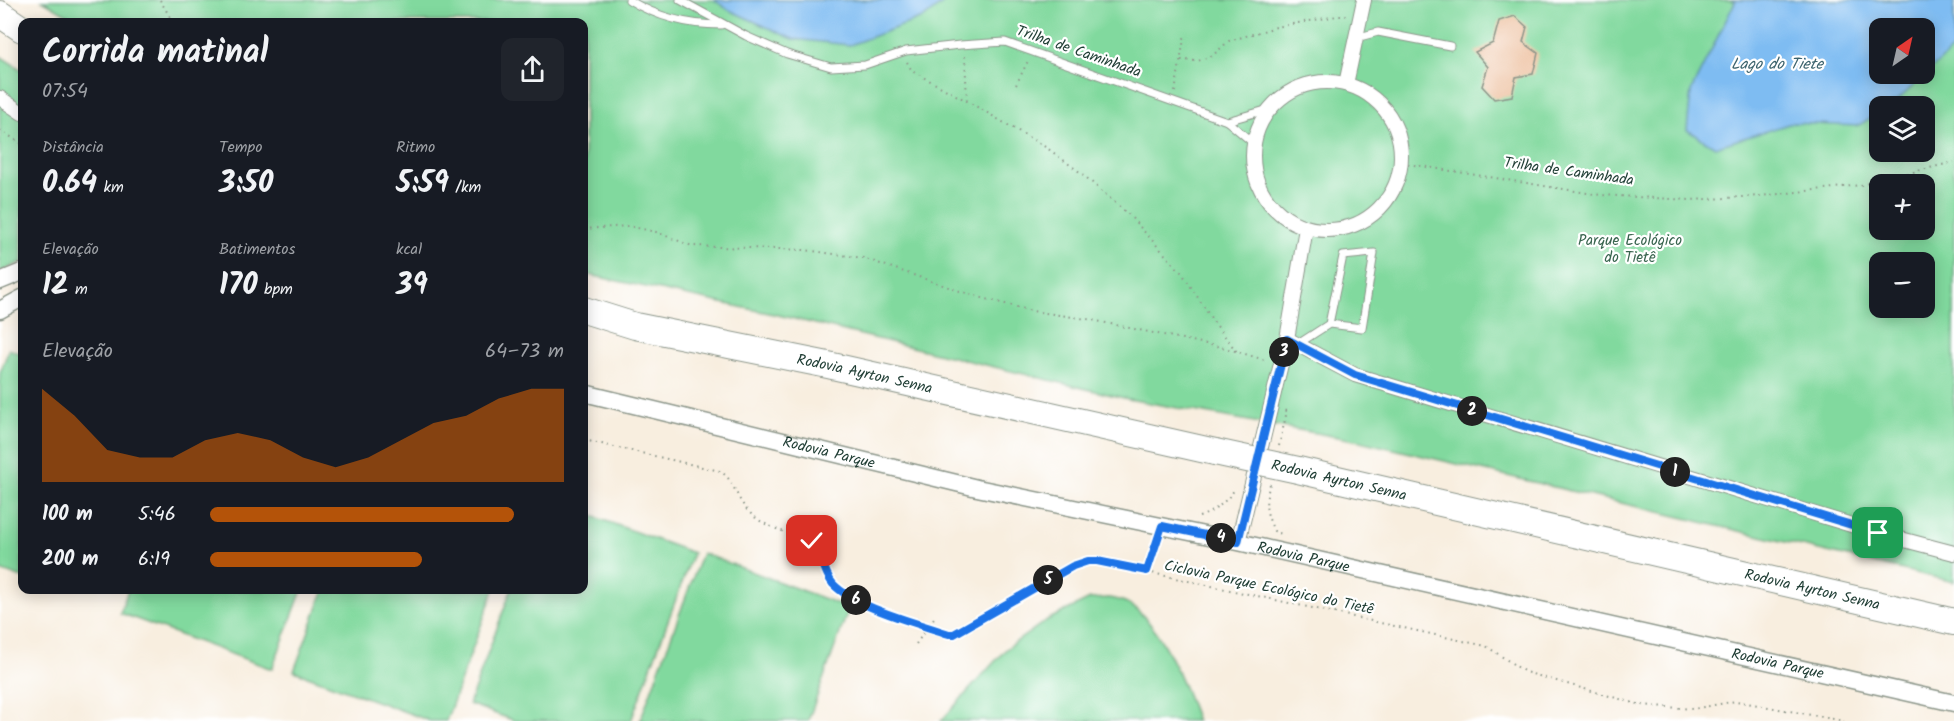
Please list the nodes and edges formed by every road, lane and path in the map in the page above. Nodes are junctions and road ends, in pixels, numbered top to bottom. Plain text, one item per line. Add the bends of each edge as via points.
1 (160, 0) edge
2 (629, 0) edge
3 (680, 0) edge
4 (1364, 0) edge
5 (0, 14) edge
6 (1360, 16) junction
7 (171, 18) edge
8 (723, 25) junction
9 (18, 26) edge
10 (1185, 33) dead end
11 (1356, 38) junction
12 (964, 45) junction
13 (1450, 46) dead end
14 (904, 52) junction
15 (1033, 52) junction
16 (1180, 60) junction
17 (1346, 84) junction
18 (1016, 85) dead end
19 (0, 99) edge
20 (968, 101) junction
21 (1173, 101) junction
22 (1269, 109) junction
23 (18, 110) edge
24 (1227, 121) junction
25 (0, 130) edge
26 (18, 141) edge
27 (1252, 142) junction
28 (1954, 162) edge
29 (1402, 163) junction
30 (1306, 228) junction
31 (588, 229) edge
32 (18, 274) edge
33 (0, 281) edge
34 (18, 300) edge
35 (0, 310) edge
36 (588, 311) edge
37 (1329, 324) junction
38 (1292, 342) junction
39 (1238, 352) junction
40 (1281, 365) junction
41 (588, 394) edge
42 (588, 441) edge
43 (1162, 526) junction
44 (1238, 542) junction
45 (1954, 553) edge
46 (1147, 571) junction
47 (936, 615) dead end
48 (1954, 622) edge
49 (928, 626) junction
50 (916, 644) dead end
51 (1954, 703) edge
52 (1844, 721) edge

1 - 7 path
2 - 8 lane via 676,20
3 - 8 lane, Trilha de Caminhada
4 - 6 street
5 - 9 highway
6 - 11 street
6 - 16 path via 1336,16 1276,27 1229,42 1212,56 1198,61
8 - 14 lane, Trilha de Caminhada via 787,54 831,67 866,65
10 - 16 path
11 - 13 lane via 1378,33
11 - 17 street
12 - 14 lane, Trilha de Caminhada
12 - 15 lane, Trilha de Caminhada via 1005,42
12 - 20 path
14 - 20 path via 912,71
15 - 18 path
15 - 21 lane, Trilha de Caminhada
16 - 21 path
17 - 22 street via 1302,86
17 - 29 street via 1377,101 1396,129
19 - 23 street
20 - 39 path via 1047,148 1129,215 1182,273
21 - 24 lane, Trilha de Caminhada
22 - 24 lane
22 - 27 street
24 - 27 lane, Trilha de Caminhada
25 - 26 path
27 - 30 street via 1257,180 1268,201 1285,218
28 - 29 path, Trilha de Caminhada via 1861,184 1691,200 1600,195
29 - 30 street via 1395,188 1380,209 1358,224 1333,231
30 - 38 street
31 - 39 path via 628,226 692,246 805,250 863,258 1021,308
32 - 33 street
34 - 35 street
36 - 48 highway, Rodovia Ayrton Senna, bridge via 635,326 1298,470
37 - 37 lane via 1343,256 1374,253 1362,328
37 - 38 lane
38 - 40 street
38 - 45 street via 1355,375
39 - 40 path
40 - 44 street
41 - 43 street, Rodovia Parque via 977,488
42 - 49 path, Ciclovia Parque Ecológico do Tietê via 720,471 728,476 744,506 755,517 812,541 831,582 847,595
43 - 44 street, Rodovia Parque
43 - 46 path
44 - 51 street, Rodovia Parque
46 - 49 path, Ciclovia Parque Ecológico do Tietê via 1088,561 954,634
46 - 52 path, Ciclovia Parque Ecológico do Tietê via 1486,646 1525,672 1641,705 1693,709 1736,701
47 - 49 path
49 - 50 path

